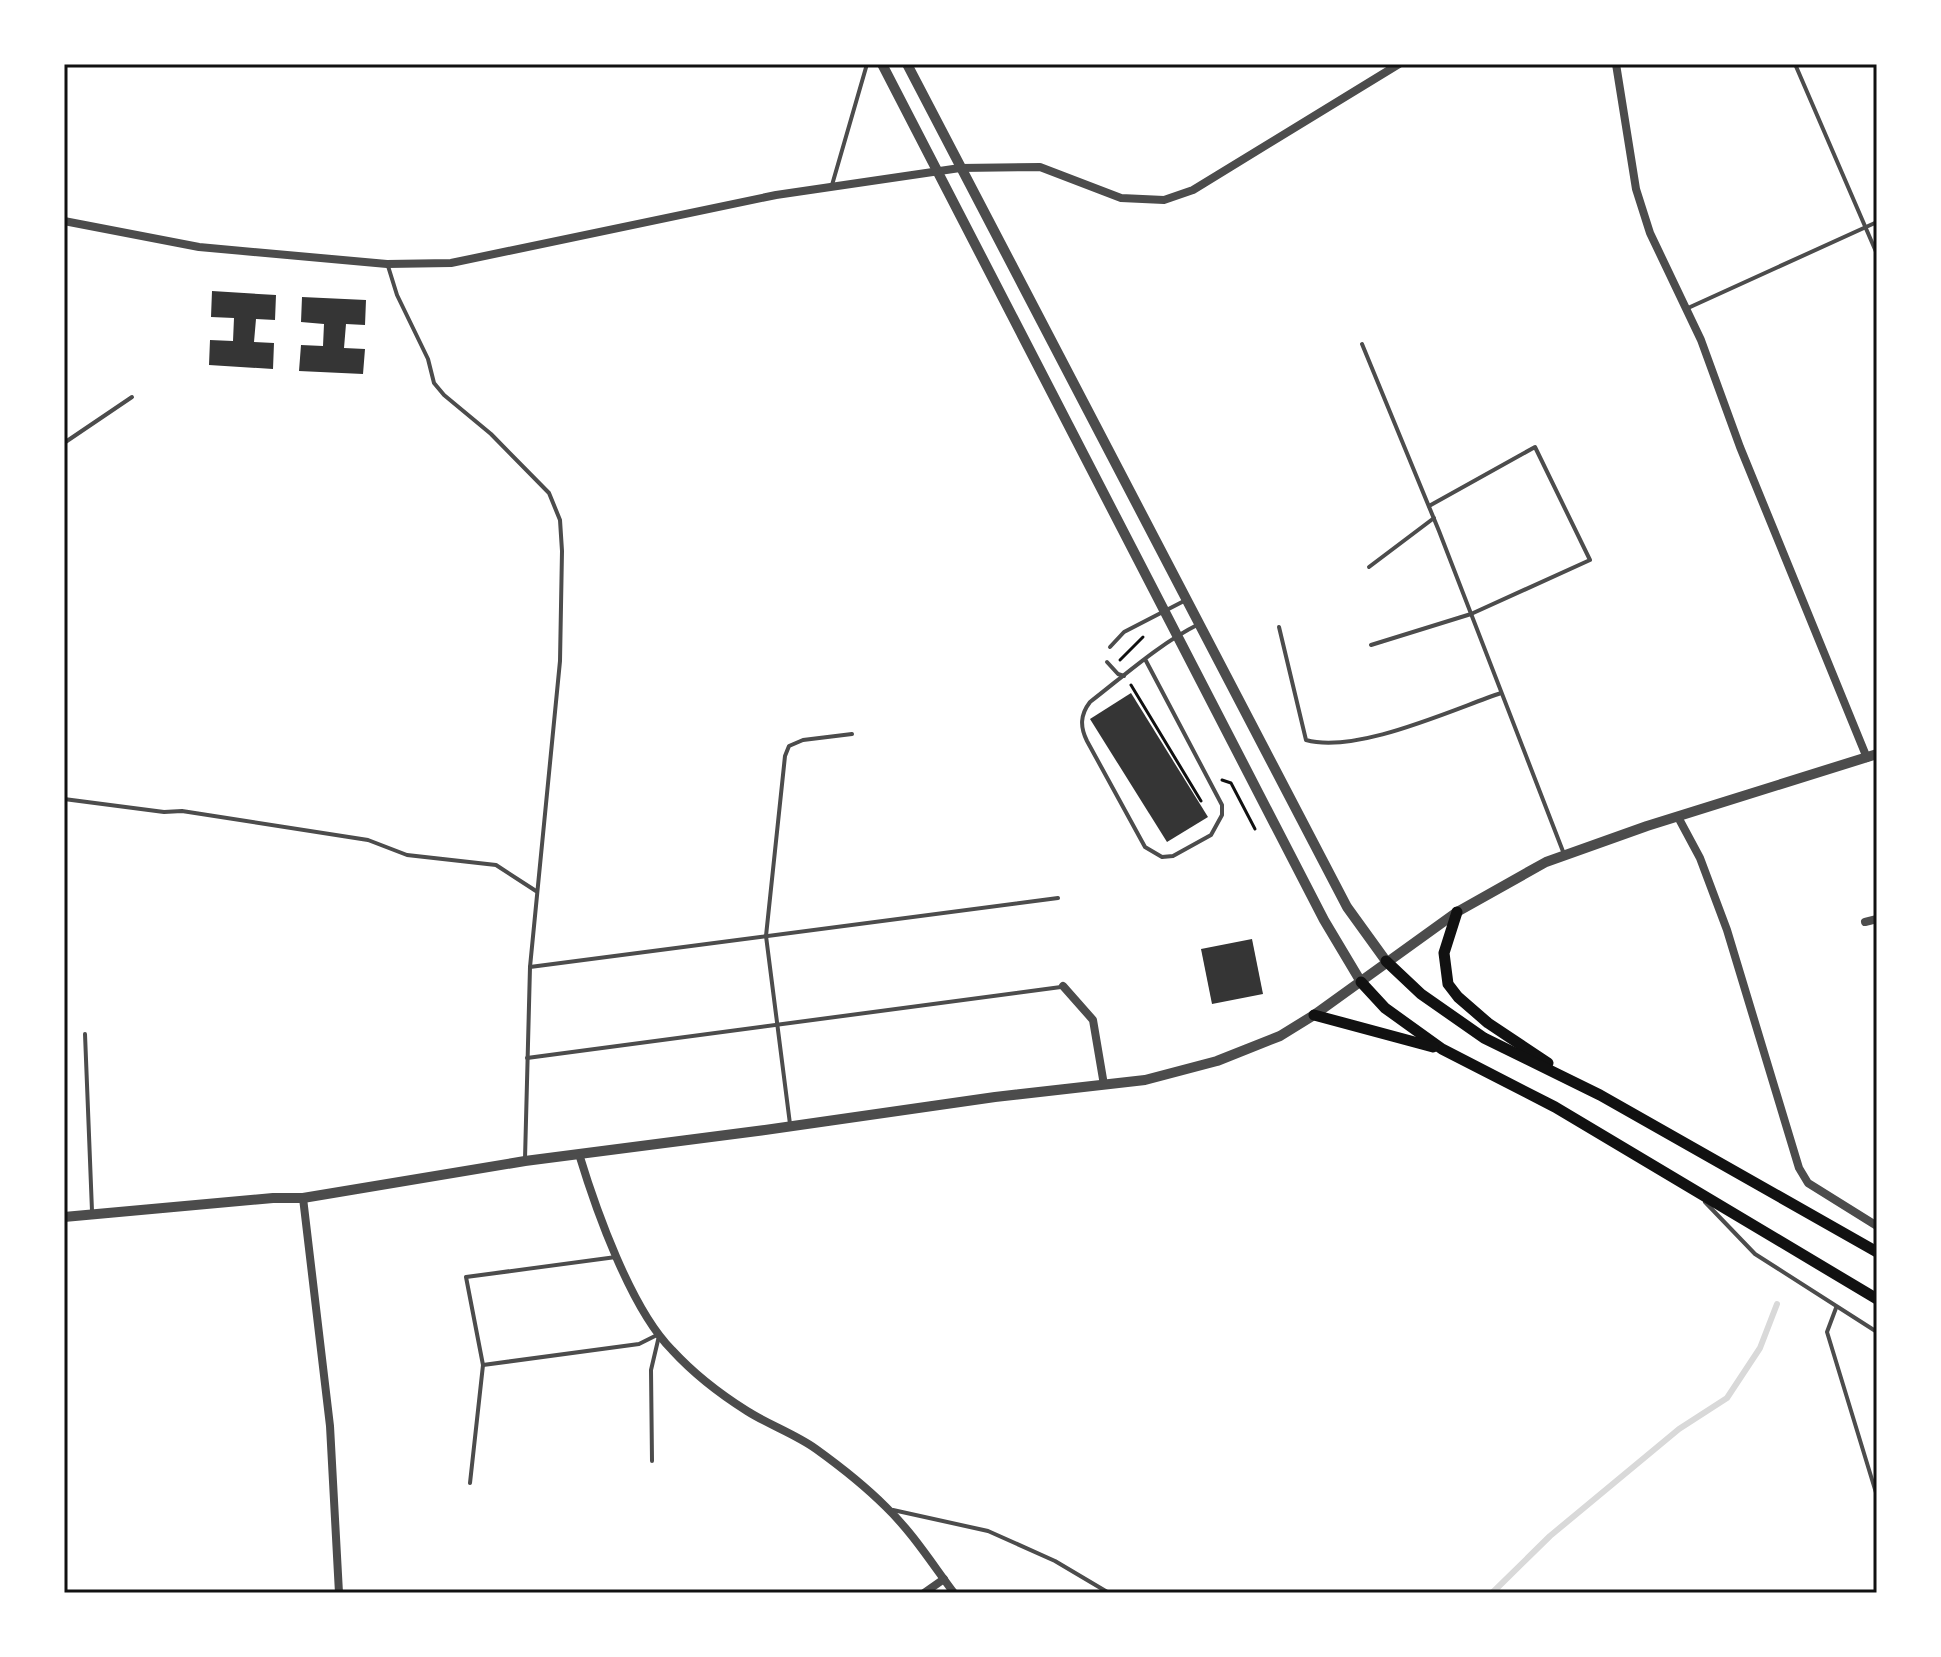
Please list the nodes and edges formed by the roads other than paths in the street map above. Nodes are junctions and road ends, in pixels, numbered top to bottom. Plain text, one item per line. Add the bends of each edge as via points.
1 (867, 64) edge
2 (882, 64) edge
3 (907, 64) edge
4 (1399, 64) edge
5 (1616, 64) edge
6 (1795, 64) edge
7 (960, 168) junction
8 (936, 173) junction
9 (831, 187) junction
10 (64, 221) edge
11 (1877, 222) edge
12 (1866, 227) junction
13 (1877, 254) edge
14 (387, 264) junction
15 (1688, 308) junction
16 (1362, 344) dead end
17 (132, 397) dead end
18 (64, 443) edge
19 (1429, 506) junction
20 (1434, 518) junction
21 (1369, 567) dead end
22 (1186, 600) junction
23 (1164, 611) junction
24 (1471, 614) junction
25 (1199, 624) junction
26 (1279, 627) dead end
27 (1176, 636) junction
28 (1371, 645) dead end
29 (1110, 647) dead end
30 (1145, 659) junction
31 (1107, 662) dead end
32 (1124, 676) junction
33 (1501, 693) junction
34 (852, 734) dead end
35 (1872, 756) edge
36 (64, 799) edge
37 (1678, 817) junction
38 (1564, 854) junction
39 (536, 891) junction
40 (1058, 898) dead end
41 (1457, 912) junction
42 (1877, 919) edge
43 (1865, 922) dead end
44 (766, 936) junction
45 (1386, 961) junction
46 (530, 967) junction
47 (1361, 982) junction
48 (1063, 986) joint
49 (1314, 1015) junction
50 (777, 1025) junction
51 (85, 1034) dead end
52 (1442, 1049) junction
53 (527, 1058) junction
54 (1104, 1085) junction
55 (1600, 1095) junction
56 (790, 1127) junction
57 (579, 1154) junction
58 (525, 1161) junction
59 (1692, 1189) junction
60 (303, 1198) junction
61 (92, 1215) junction
62 (64, 1217) edge
63 (1877, 1226) edge
64 (1877, 1252) edge
65 (618, 1257) junction
66 (1877, 1299) edge
67 (1836, 1308) junction
68 (1877, 1332) edge
69 (659, 1334) junction
70 (483, 1365) junction
71 (652, 1461) dead end
72 (470, 1483) dead end
73 (1877, 1496) edge
74 (888, 1509) junction
75 (944, 1579) junction
76 (339, 1593) edge
77 (924, 1593) edge
78 (954, 1593) edge
79 (1109, 1593) edge

1 - 9 lane
2 - 8 street
3 - 7 street
4 - 7 street via 1193,190 1164,200 1121,198 1040,167
5 - 15 street via 1636,189 1650,233
6 - 12 lane
7 - 8 street
7 - 22 street
8 - 9 street
8 - 23 street
9 - 14 street via 451,263
10 - 14 street via 199,247
11 - 12 lane
12 - 13 lane
12 - 15 lane
14 - 39 lane via 434,383 549,493 560,520 560,661
15 - 35 street via 1740,447
16 - 19 lane
17 - 18 lane
19 - 20 lane
19 - 24 lane via 1535,447 1590,560
20 - 21 lane
20 - 24 lane
22 - 23 lane
22 - 25 street
23 - 27 street
23 - 29 lane via 1124,632
24 - 28 lane
24 - 33 lane
25 - 27 lane
25 - 45 street via 1347,907
26 - 33 lane via 1306,740 1319,744 1370,738
27 - 30 lane
27 - 47 street
30 - 32 lane
30 - 32 lane via 1222,805 1211,835 1173,856 1162,857 1145,847 1081,723 1084,709
31 - 32 lane
33 - 38 lane
34 - 44 lane via 789,746
35 - 37 street
36 - 39 lane via 368,840 407,855 496,865
37 - 38 street
37 - 63 street via 1727,930 1799,1168 1808,1183
38 - 41 street
39 - 46 lane
40 - 44 lane
41 - 45 street
41 - 55 main road via 1444,953 1448,984 1458,997 1488,1023
42 - 43 street
44 - 46 lane
44 - 50 lane
45 - 47 street
45 - 55 main road via 1421,994 1484,1038
46 - 53 lane
47 - 49 street
47 - 52 main road via 1385,1008
48 - 50 lane
48 - 54 street via 1093,1020
49 - 52 main road
49 - 54 street via 1280,1036 1217,1061
50 - 53 lane
50 - 56 lane
51 - 61 lane
52 - 59 main road via 1555,1107
53 - 58 lane
54 - 56 street
55 - 64 main road
56 - 57 street
57 - 58 street
57 - 65 street
58 - 60 street
59 - 66 main road
59 - 67 lane via 1755,1254
60 - 61 street
60 - 76 street via 330,1426
61 - 62 street
65 - 69 street
65 - 70 lane via 466,1277
67 - 68 lane
67 - 73 lane via 1827,1332
69 - 70 lane via 639,1344
69 - 71 lane via 651,1370
69 - 74 street via 708,1384 814,1448
70 - 72 lane
74 - 75 street
74 - 79 lane via 988,1531
75 - 77 street
75 - 78 street

